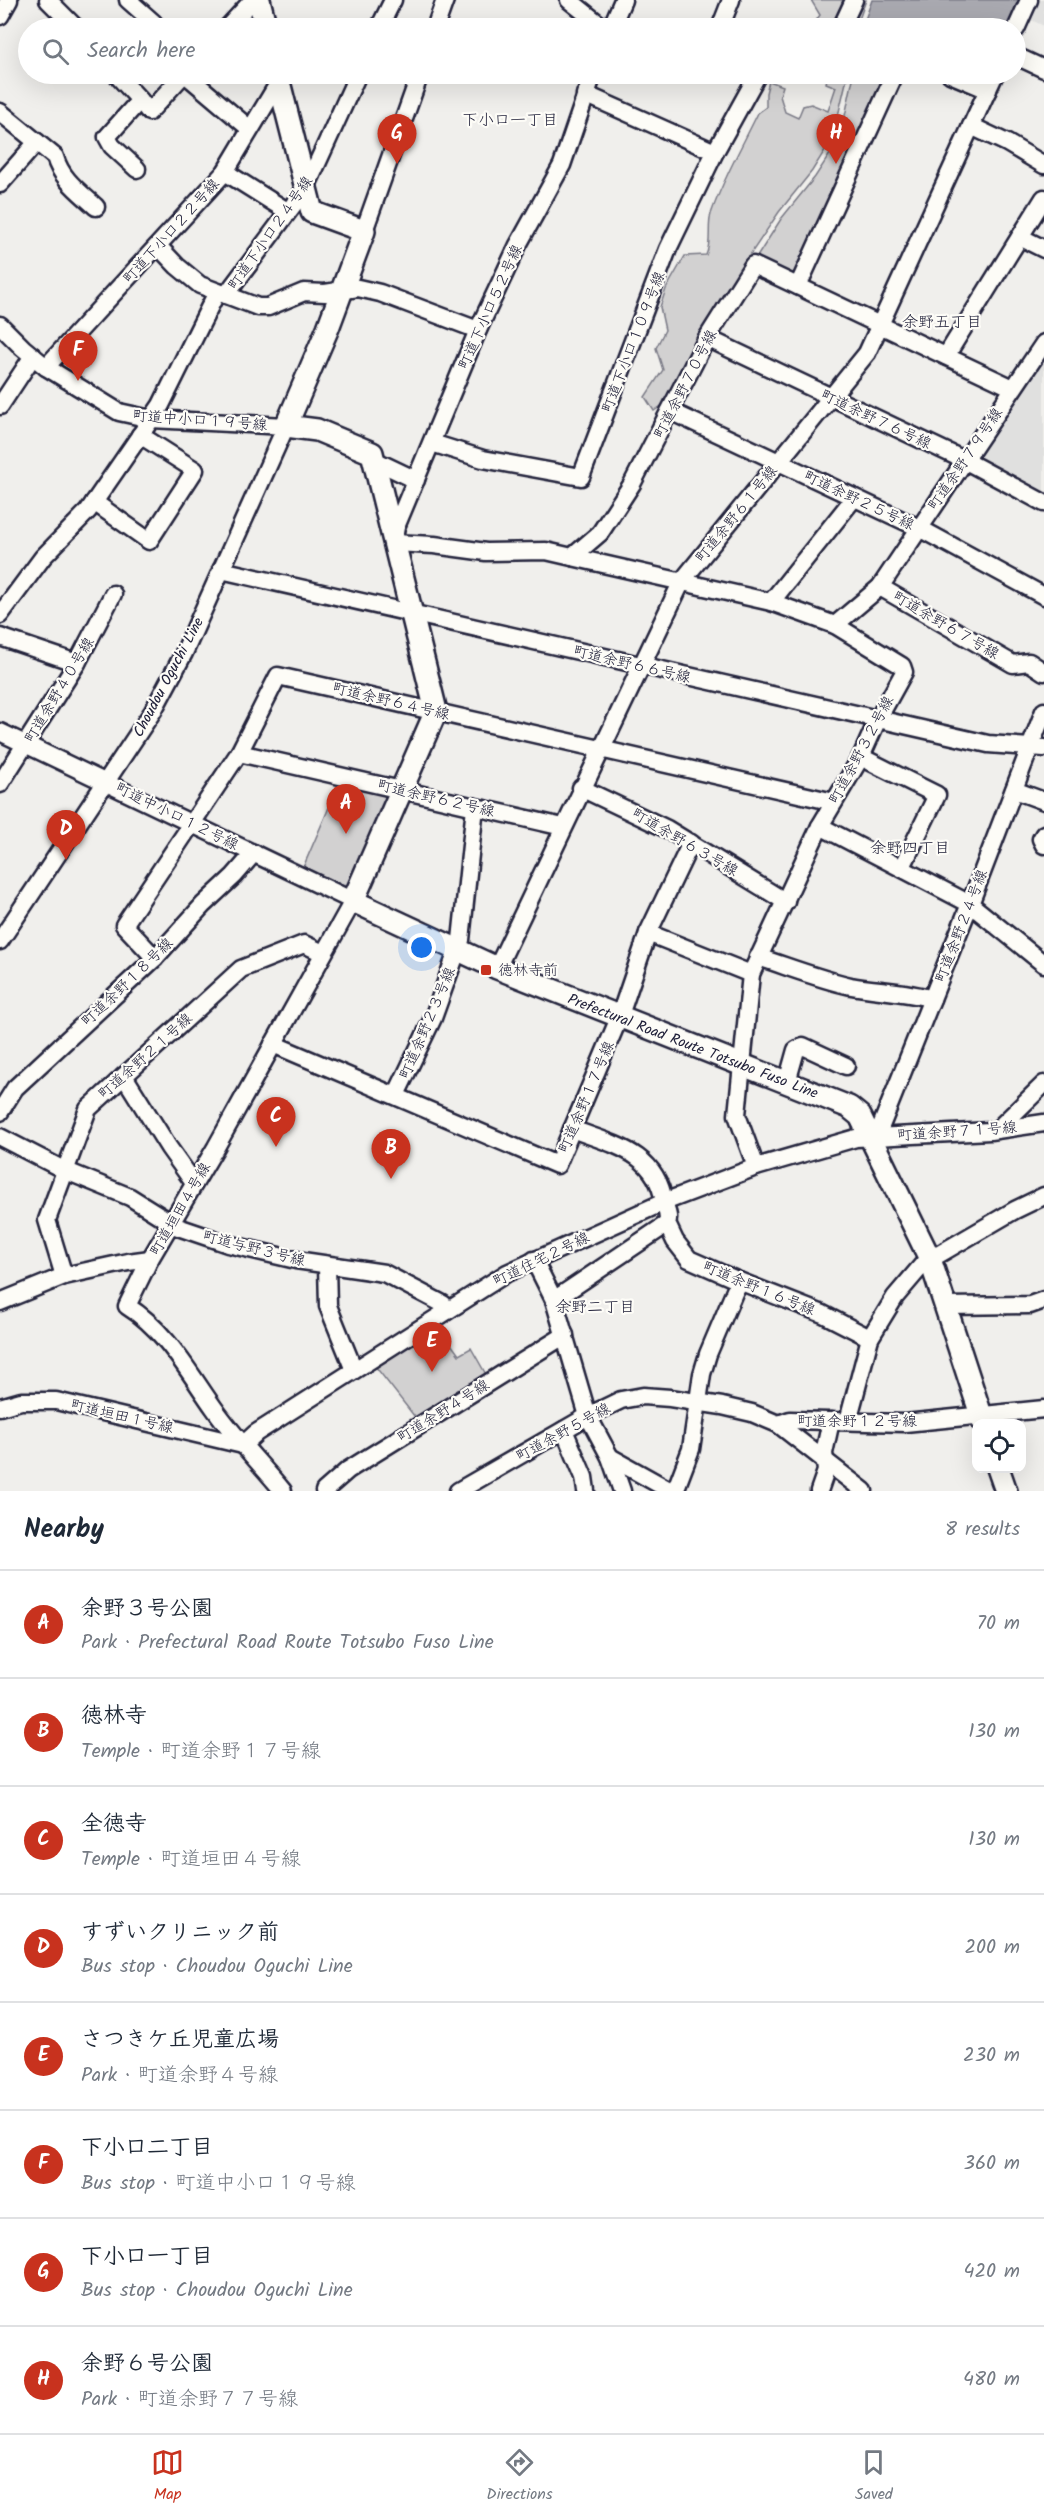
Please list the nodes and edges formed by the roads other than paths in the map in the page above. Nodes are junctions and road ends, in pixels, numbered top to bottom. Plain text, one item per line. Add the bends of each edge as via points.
1 (9, 0) edge
2 (48, 0) edge
3 (128, 0) edge
4 (253, 0) edge
5 (259, 0) edge
6 (393, 0) edge
7 (445, 0) edge
8 (569, 0) edge
9 (623, 0) edge
10 (731, 0) edge
11 (854, 0) edge
12 (1029, 0) edge
13 (0, 16) edge
14 (66, 18) edge
15 (148, 18) edge
16 (236, 18) edge
17 (264, 18) edge
18 (384, 18) edge
19 (439, 18) edge
20 (592, 18) edge
21 (615, 18) edge
22 (724, 18) edge
23 (846, 18) edge
24 (1021, 18) edge
25 (1026, 61) edge
26 (1044, 69) edge
27 (125, 84) edge
28 (175, 84) edge
29 (196, 84) edge
30 (275, 84) edge
31 (280, 84) edge
32 (353, 84) edge
33 (416, 84) edge
34 (589, 84) edge
35 (752, 84) edge
36 (890, 84) edge
37 (974, 84) edge
38 (991, 84) edge
39 (988, 90) junction
40 (585, 94) junction
41 (140, 100) junction
42 (0, 112) edge
43 (971, 126) junction
44 (250, 129) junction
45 (37, 142) junction
46 (715, 152) junction
47 (1044, 165) edge
48 (137, 169) dead end
49 (225, 172) junction
50 (0, 184) edge
51 (306, 188) junction
52 (1044, 198) edge
53 (96, 207) dead end
54 (287, 211) junction
55 (364, 231) junction
56 (1020, 237) junction
57 (158, 246) junction
58 (1044, 249) edge
59 (798, 286) junction
60 (342, 290) junction
61 (221, 294) junction
62 (0, 325) edge
63 (881, 325) junction
64 (478, 330) junction
65 (706, 338) junction
66 (1044, 343) edge
67 (946, 356) junction
68 (39, 362) junction
69 (1013, 388) junction
70 (831, 397) junction
71 (0, 406) edge
72 (670, 411) junction
73 (151, 420) junction
74 (286, 426) junction
75 (140, 435) junction
76 (432, 443) junction
77 (374, 460) junction
78 (964, 460) junction
79 (779, 462) junction
80 (416, 480) junction
81 (854, 498) junction
82 (94, 502) junction
83 (1044, 503) edge
84 (919, 528) junction
85 (393, 543) junction
86 (572, 556) junction
87 (221, 570) junction
88 (682, 581) junction
89 (880, 587) junction
90 (113, 594) dead end
91 (1044, 596) edge
92 (771, 602) junction
93 (3, 606) edge
94 (410, 613) junction
95 (835, 625) junction
96 (0, 637) edge
97 (77, 663) junction
98 (641, 666) junction
99 (1044, 672) edge
100 (436, 711) junction
101 (1044, 711) edge
102 (878, 718) junction
103 (0, 732) edge
104 (26, 745) junction
105 (1037, 748) edge
106 (600, 749) junction
107 (239, 753) junction
108 (861, 757) junction
109 (107, 782) junction
110 (0, 784) edge
111 (581, 788) junction
112 (402, 790) junction
113 (1014, 790) junction
114 (1044, 801) edge
115 (834, 802) junction
116 (475, 807) junction
117 (193, 823) junction
118 (820, 826) junction
119 (563, 827) junction
120 (1044, 834) edge
121 (691, 843) junction
122 (1044, 845) edge
123 (254, 853) junction
124 (902, 867) junction
125 (353, 901) junction
126 (786, 902) junction
127 (970, 904) junction
128 (648, 933) junction
129 (0, 941) edge
130 (457, 950) junction
131 (323, 953) junction
132 (758, 957) junction
133 (155, 958) junction
134 (1044, 964) edge
135 (497, 968) junction
136 (751, 974) junction
137 (932, 999) junction
138 (619, 1018) junction
139 (273, 1044) junction
140 (742, 1065) junction
141 (846, 1066) dead end
142 (124, 1076) junction
143 (787, 1082) junction
144 (1044, 1084) edge
145 (396, 1095) junction
146 (0, 1112) edge
147 (1044, 1123) edge
148 (573, 1129) junction
149 (998, 1129) junction
150 (870, 1136) junction
151 (0, 1137) edge
152 (756, 1167) junction
153 (64, 1170) junction
154 (194, 1183) junction
155 (1044, 1196) edge
156 (664, 1202) junction
157 (172, 1223) junction
158 (667, 1224) junction
159 (150, 1259) junction
160 (930, 1259) junction
161 (534, 1260) junction
162 (327, 1265) junction
163 (64, 1276) junction
164 (739, 1281) junction
165 (554, 1300) junction
166 (1044, 1300) edge
167 (0, 1302) edge
168 (946, 1306) junction
169 (447, 1311) junction
170 (565, 1335) junction
171 (870, 1338) junction
172 (354, 1370) junction
173 (698, 1401) junction
174 (0, 1407) edge
175 (1044, 1409) edge
176 (588, 1416) junction
177 (982, 1419) edge
178 (972, 1420) edge
179 (839, 1421) junction
180 (778, 1424) junction
181 (564, 1430) junction
182 (243, 1445) junction
183 (610, 1457) junction
184 (826, 1463) junction
185 (1000, 1473) edge
186 (464, 1490) edge
187 (283, 1491) edge
188 (324, 1491) edge
189 (586, 1491) edge
190 (622, 1491) edge
191 (673, 1491) edge
192 (819, 1491) edge
193 (864, 1491) edge
194 (1006, 1491) edge

1 - 13 street
2 - 14 street
3 - 15 street
4 - 16 street
5 - 17 main road
6 - 18 street
7 - 19 street
8 - 20 street
9 - 21 street
10 - 22 street
11 - 23 street
12 - 24 street
25 - 26 street
27 - 41 street
28 - 41 street via 149,112
29 - 44 street
30 - 44 street, 町道下小口２２号線
31 - 51 main road
32 - 51 street, 町道下小口２４号線
33 - 55 street
34 - 40 street, 町道下小口５２号線
35 - 46 street, 町道下小口１０９号線
36 - 59 street
37 - 39 street
38 - 39 street, 町道余野６１号線
39 - 43 street, 町道余野６１号線
40 - 46 street
40 - 64 street, 町道下小口５２号線 via 562,165 518,244
41 - 48 street via 107,137
42 - 45 street
43 - 47 street
43 - 63 street, 町道余野６１号線
44 - 49 street, 町道下小口２２号線
45 - 50 street
45 - 53 street via 56,158 58,168
46 - 76 street, 町道下小口１０９号線 via 668,249 581,477 483,459
49 - 54 street
49 - 57 street, 町道下小口２２号線
51 - 54 street, 町道下小口２４号線
51 - 55 main road via 312,212
52 - 56 street
54 - 61 street, 町道下小口２４号線
55 - 60 main road
56 - 58 street
56 - 67 street
57 - 61 street via 200,285
57 - 68 street, 町道下小口２２号線
59 - 63 street, 町道余野７０号線
59 - 65 street, 町道余野７０号線 via 753,265
60 - 61 street via 304,292 268,307
60 - 64 street via 380,292
60 - 74 main road
61 - 73 street, 町道下小口２４号線
62 - 68 street, 町道中小口１９号線
63 - 67 street, 町道余野７０号線
63 - 70 street, 町道余野６１号線 via 867,353
64 - 76 street, 町道下小口５２号線
65 - 70 street, 町道余野７６号線
65 - 72 street, 町道余野７０号線
66 - 69 street, 町道余野７９号線
67 - 69 street, 町道余野７０号線
68 - 71 street, 町道下小口２２号線
68 - 73 street, 町道中小口１９号線 via 119,412
69 - 78 street, 町道余野７９号線
70 - 78 street, 町道余野７６号線
70 - 79 street, 町道余野６１号線
72 - 79 street, 町道余野２５号線
72 - 86 street, 町道余野７０号線 via 632,484 600,532
73 - 74 street, 町道中小口１９号線
73 - 75 street, 町道下小口２４号線
74 - 77 main road via 330,435 372,453
74 - 87 street, Choudou Oguchi Line
75 - 82 street, 町道下小口２４号線
75 - 82 street via 195,470 149,541
76 - 80 street, 町道下小口５２号線
77 - 80 street
77 - 85 main road
78 - 83 street, 町道余野７６号線
78 - 84 street, 町道余野７９号線
79 - 81 street, 町道余野２５号線
79 - 88 street, 町道余野６１号線
80 - 85 street, 町道下小口５２号線
81 - 84 street, 町道余野２５号線
81 - 92 street
82 - 93 street, 町道下小口２４号線
84 - 89 street, 町道余野７９号線
84 - 91 street, 町道余野２５号線
85 - 86 street via 486,552 546,551
85 - 94 main road
86 - 88 street, 町道余野３２号線
87 - 94 street, 町道余野６６号線
87 - 109 street, Choudou Oguchi Line via 153,711
88 - 92 street, 町道余野３２号線
88 - 98 street, 町道余野６１号線
89 - 95 street, 町道余野７９号線
89 - 99 street, 町道余野６７号線 via 1013,664 1029,662
90 - 97 street, 町道余野４０号線
92 - 95 street, 町道余野３２号線
94 - 98 street, 町道余野６６号線
94 - 100 main road
95 - 102 street, 町道余野３２号線 via 902,666 904,672
96 - 97 street
97 - 104 street, 町道余野４０号線
98 - 102 street, 町道余野６６号線
98 - 106 street, 町道余野６１号線
100 - 106 street, 町道余野６４号線
100 - 107 street, 町道余野６４号線 via 278,676
100 - 112 main road
101 - 105 street, 町道余野２４号線
102 - 105 street, 町道余野６６号線 via 988,744
102 - 108 street, 町道余野３２号線
103 - 104 street, 町道中小口１２号線
104 - 109 street, 町道中小口１２号線
104 - 110 street, 町道余野４０号線
105 - 113 street, 町道余野２４号線
106 - 111 street, 町道余野６１号線
106 - 115 street, 町道余野６４号線
107 - 112 street, 町道余野６２号線
107 - 117 street, 町道余野６４号線
108 - 115 street, 町道余野３２号線
108 - 124 street via 937,795
109 - 117 street, 町道中小口１２号線
109 - 129 street, Choudou Oguchi Line
111 - 119 street, 町道余野６１号線
111 - 121 street, 町道余野６３号線
112 - 116 street, 町道余野６２号線
112 - 125 main road
113 - 114 street
113 - 127 street, 町道余野２４号線
115 - 118 street, 町道余野３２号線
116 - 119 street, 町道余野６２号線
116 - 130 street, 町道余野２３号線
117 - 123 street, 町道中小口１２号線
117 - 133 street, 町道余野６４号線 via 124,925
118 - 124 street
118 - 126 street, 町道余野３２号線
119 - 135 street, 町道余野６１号線
120 - 122 street
121 - 126 street, 町道余野６３号線
121 - 128 street, 町道余野１７号線
123 - 125 street, 町道中小口１２号線
123 - 133 street, 町道余野１８号線
124 - 127 street
125 - 130 main road, Prefectural Road Route Totsubo Fuso Line
125 - 131 street, 町道垣田４号線
126 - 132 street, 町道余野３２号線
127 - 134 street
127 - 137 street, 町道余野２４号線
128 - 136 street
128 - 138 street, 町道余野１７号線
130 - 135 main road, Prefectural Road Route Totsubo Fuso Line
130 - 145 street, 町道余野２３号線 via 433,1018
131 - 139 street, 町道垣田４号線
131 - 142 street, 町道余野２１号線 via 304,944 241,969
132 - 136 street, 町道余野３２号線
132 - 137 street via 850,986
133 - 146 street, 町道余野１８号線 via 15,1088
135 - 138 main road, Prefectural Road Route Totsubo Fuso Line
136 - 140 street, 町道余野３２号線
137 - 150 street, 町道余野２４号線 via 881,1126
138 - 140 main road, Prefectural Road Route Totsubo Fuso Line
138 - 148 street, 町道余野１７号線
139 - 145 street, 町道余野１７号線
139 - 154 street, 町道垣田４号線
140 - 143 main road, Prefectural Road Route Totsubo Fuso Line
140 - 152 street, 町道余野３２号線 via 738,1115
141 - 143 street via 803,1046 796,1050
142 - 153 street, 町道余野２１号線 via 88,1109
142 - 154 street
143 - 150 main road, Prefectural Road Route Totsubo Fuso Line via 849,1107 860,1116
144 - 149 street
145 - 148 street, 町道余野１７号線 via 557,1165
147 - 149 street, 町道余野７１号線
148 - 156 street, 町道余野１６号線 via 640,1157 655,1175
149 - 150 street, 町道余野７１号線
150 - 152 street, 町道住宅２号線
150 - 160 main road, Prefectural Road Route Totsubo Fuso Line
151 - 153 street, 町道与野３号線
152 - 156 street, 町道住宅２号線
153 - 157 street, 町道与野３号線 via 130,1197
153 - 163 street, 町道余野２１号線 via 46,1220
154 - 157 street, 町道垣田４号線
155 - 160 street
156 - 158 street, 町道余野１６号線
156 - 161 street, 町道住宅２号線
157 - 159 street, 町道垣田４号線
157 - 162 street, 町道与野３号線 via 228,1244
158 - 164 street, 町道余野１６号線 via 689,1259
158 - 165 street
159 - 163 street
159 - 182 street, 町道垣田４号線 via 127,1306 177,1354
160 - 168 main road, Prefectural Road Route Totsubo Fuso Line
160 - 171 street via 896,1297
161 - 165 street
161 - 169 street, 町道住宅２号線
162 - 169 street, 町道与野３号線 via 384,1273 443,1304
162 - 172 street via 328,1306
163 - 167 street
164 - 171 street, 町道余野１６号線 via 823,1314
164 - 173 street via 708,1354
165 - 170 street
166 - 168 street via 1030,1305
168 - 177 main road, Prefectural Road Route Totsubo Fuso Line
169 - 172 street, 町道住宅２号線
170 - 176 street
170 - 188 street, 町道余野４号線 via 348,1470
171 - 179 street
172 - 182 street, 町道住宅２号線
173 - 176 street, 町道余野５号線 via 643,1396 621,1400
173 - 180 street, 町道余野５号線 via 752,1413
173 - 191 street via 691,1449
174 - 182 street, 町道垣田１号線 via 21,1401 56,1401
175 - 177 street, 町道余野１２号線
176 - 181 street, 町道余野５号線
176 - 183 street
178 - 179 street, 町道余野１２号線
179 - 180 street, 町道余野１２号線 via 790,1420
179 - 184 street via 824,1453
180 - 184 street, 町道余野５号線
181 - 186 street, 町道余野５号線
181 - 189 street
182 - 187 street, 町道垣田４号線
183 - 190 street
183 - 191 street
184 - 192 street
184 - 193 street, 町道余野５号線
185 - 194 main road

